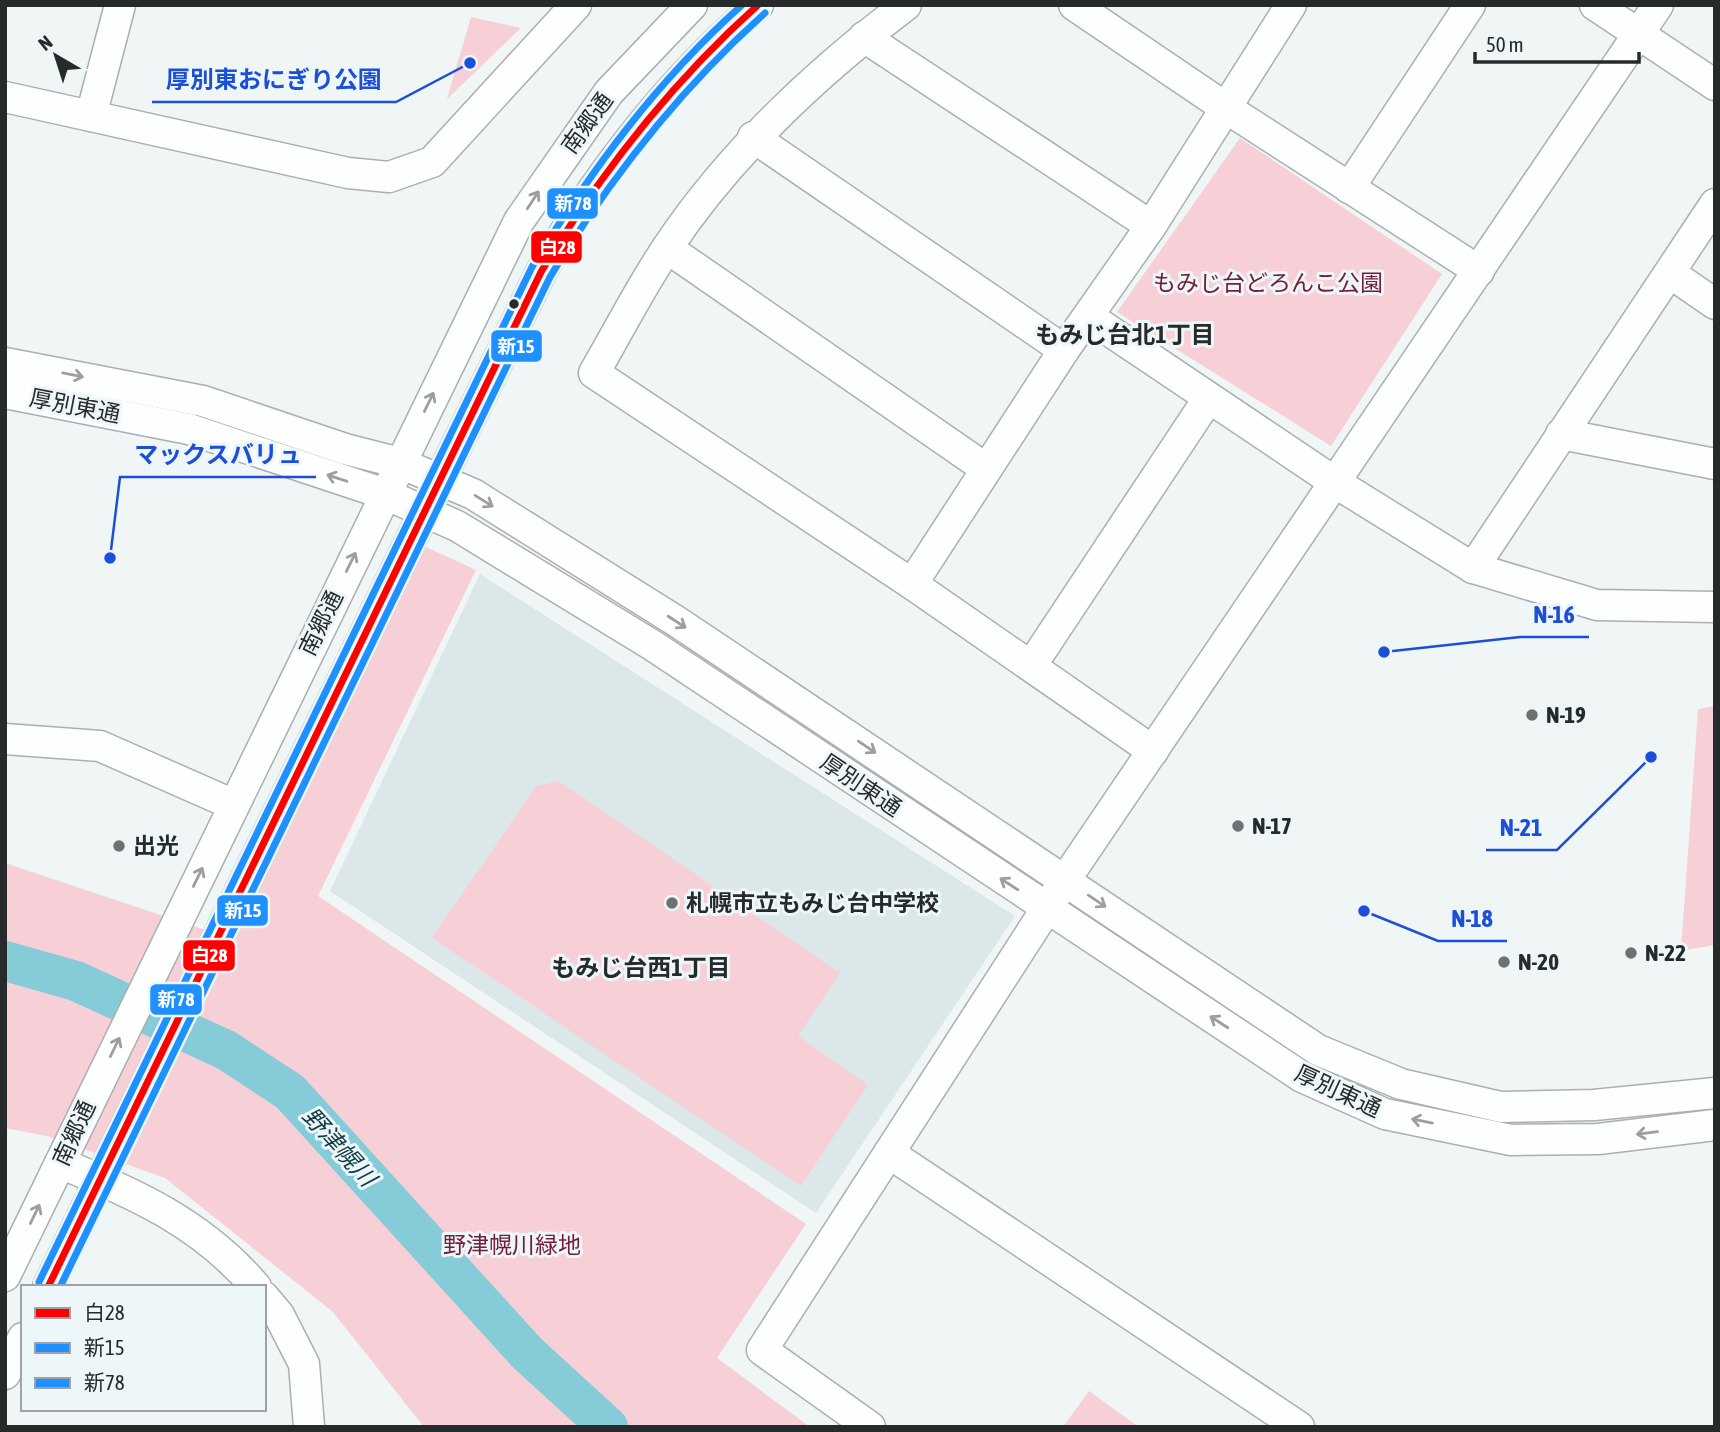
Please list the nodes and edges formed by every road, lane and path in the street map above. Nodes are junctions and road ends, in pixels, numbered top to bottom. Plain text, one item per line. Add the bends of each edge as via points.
1 (120, 5) edge
2 (553, 5) edge
3 (576, 5) edge
4 (692, 5) edge
5 (758, 5) edge
6 (906, 5) edge
7 (1074, 5) edge
8 (1292, 5) edge
9 (1469, 5) edge
10 (1595, 5) edge
11 (1658, 5) edge
12 (1637, 34) junction
13 (864, 37) junction
14 (544, 40) junction
15 (1715, 85) edge
16 (5, 97) edge
17 (1226, 108) junction
18 (91, 116) junction
19 (753, 137) junction
20 (1349, 188) junction
21 (1715, 204) edge
22 (1151, 226) junction
23 (667, 248) junction
24 (1479, 271) junction
25 (1670, 273) junction
26 (1715, 304) edge
27 (1089, 317) junction
28 (1064, 350) junction
29 (5, 363) edge
30 (5, 393) edge
31 (1208, 399) junction
32 (1560, 434) junction
33 (400, 463) junction
34 (1715, 464) edge
35 (985, 468) junction
36 (438, 479) junction
37 (1336, 483) junction
38 (385, 494) junction
39 (423, 510) junction
40 (1473, 568) junction
41 (912, 584) junction
42 (1715, 607) edge
43 (1031, 667) junction
44 (5, 739) edge
45 (1153, 751) junction
46 (234, 805) junction
47 (1065, 880) junction
48 (1047, 909) junction
49 (1714, 1095) edge
50 (1715, 1125) edge
51 (889, 1153) junction
52 (60, 1163) junction
53 (101, 1180) junction
54 (5, 1276) edge
55 (49, 1285) edge
56 (254, 1285) edge
57 (266, 1299) edge
58 (21, 1342) edge
59 (5, 1374) edge
60 (309, 1427) edge
61 (870, 1427) edge
62 (1300, 1427) edge

1 - 18 street
2 - 14 street
3 - 14 street
33 -> 4 street, 南郷通 via 519,221 609,92
5 - 36 street, 南郷通 via 676,83 604,172 541,272
6 - 13 street
7 - 17 street
8 - 17 street
9 - 20 street
10 - 12 street
11 - 12 street
12 - 15 street
12 - 24 street
13 - 19 street
13 - 22 street
14 - 18 street via 432,162 389,177 348,173
16 - 18 street
17 - 20 street
17 - 22 street
19 - 23 street
19 - 28 street
20 - 24 street
21 - 25 street
22 - 27 street
23 - 35 street
23 - 41 street via 594,373
24 - 37 street
25 - 26 street
25 - 32 street
27 - 28 street
27 - 31 street
28 - 35 street
29 -> 33 street, 厚別東通 via 203,401
38 -> 30 street, 厚別東通 via 188,429
31 - 37 street
31 - 43 street
32 - 34 street
32 - 40 street
33 - 36 street, 厚別東通
33 - 38 street, 南郷通
35 - 41 street
36 - 39 street, 南郷通
36 -> 47 street, 厚別東通 via 473,494 676,621
37 - 40 street
37 - 45 street
38 - 39 street, 厚別東通
46 -> 38 street, 南郷通
48 -> 39 street, 厚別東通 via 652,645
39 - 53 street, 南郷通
40 - 42 street via 1597,606
41 - 43 street
43 - 45 street
44 - 46 street via 100,746
45 - 47 street
52 -> 46 street, 南郷通
47 - 48 street
47 -> 49 street, 厚別東通 via 1318,1049 1401,1084 1501,1107
50 -> 48 street, 厚別東通 via 1598,1139 1511,1140 1385,1114 1302,1077
48 - 51 street
51 - 61 street via 762,1350
51 - 62 street
52 - 53 street
54 -> 52 street, 南郷通
53 - 55 street, 南郷通
53 - 56 street via 187,1223
57 - 60 street via 304,1363
58 - 59 street

